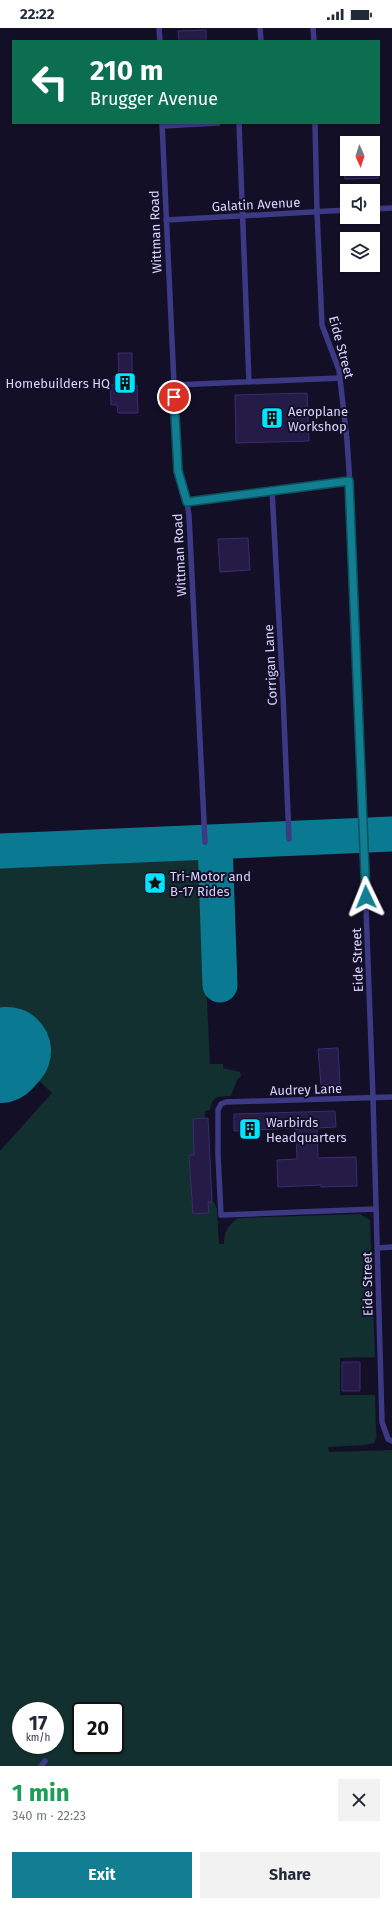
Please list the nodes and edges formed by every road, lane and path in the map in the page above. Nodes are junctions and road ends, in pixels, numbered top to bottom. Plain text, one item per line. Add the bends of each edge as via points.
1 (159, 28) edge
2 (260, 28) edge
3 (314, 28) edge
4 (160, 40) edge
5 (261, 40) edge
6 (314, 40) edge
7 (162, 124) edge
8 (239, 124) edge
9 (315, 124) edge
10 (392, 208) edge
11 (380, 209) edge
12 (340, 210) edge
13 (317, 212) junction
14 (243, 216) junction
15 (166, 220) junction
16 (340, 378) junction
17 (249, 382) junction
18 (174, 385) junction
19 (349, 481) junction
20 (272, 490) junction
21 (187, 502) junction
22 (288, 839) dead end
23 (205, 842) dead end
24 (392, 1097) edge
25 (373, 1098) junction
26 (376, 1209) junction
27 (392, 1247) edge
28 (377, 1248) junction
29 (390, 1440) edge

1 - 4 lane
2 - 5 lane
3 - 6 lane
7 - 15 lane, Wittman Road
8 - 14 lane
9 - 13 lane, Eide Street
10 - 11 lane
12 - 13 lane, Galatin Avenue
13 - 14 lane, Galatin Avenue
13 - 16 lane, Eide Street via 322,325
14 - 15 lane, Galatin Avenue
14 - 17 lane
15 - 18 lane, Wittman Road
16 - 17 lane
16 - 19 lane, Eide Street
17 - 18 lane
18 - 21 lane, Wittman Road via 178,471
19 - 20 lane
19 - 25 lane, Eide Street
20 - 21 lane
20 - 22 lane, Corrigan Lane
21 - 23 lane, Wittman Road
24 - 25 lane, Audrey Lane
25 - 26 lane, Eide Street
25 - 26 lane, Audrey Lane via 226,1102 220,1107 218,1155 221,1215
26 - 28 lane, Eide Street
27 - 28 lane
28 - 29 lane, Eide Street via 382,1422

